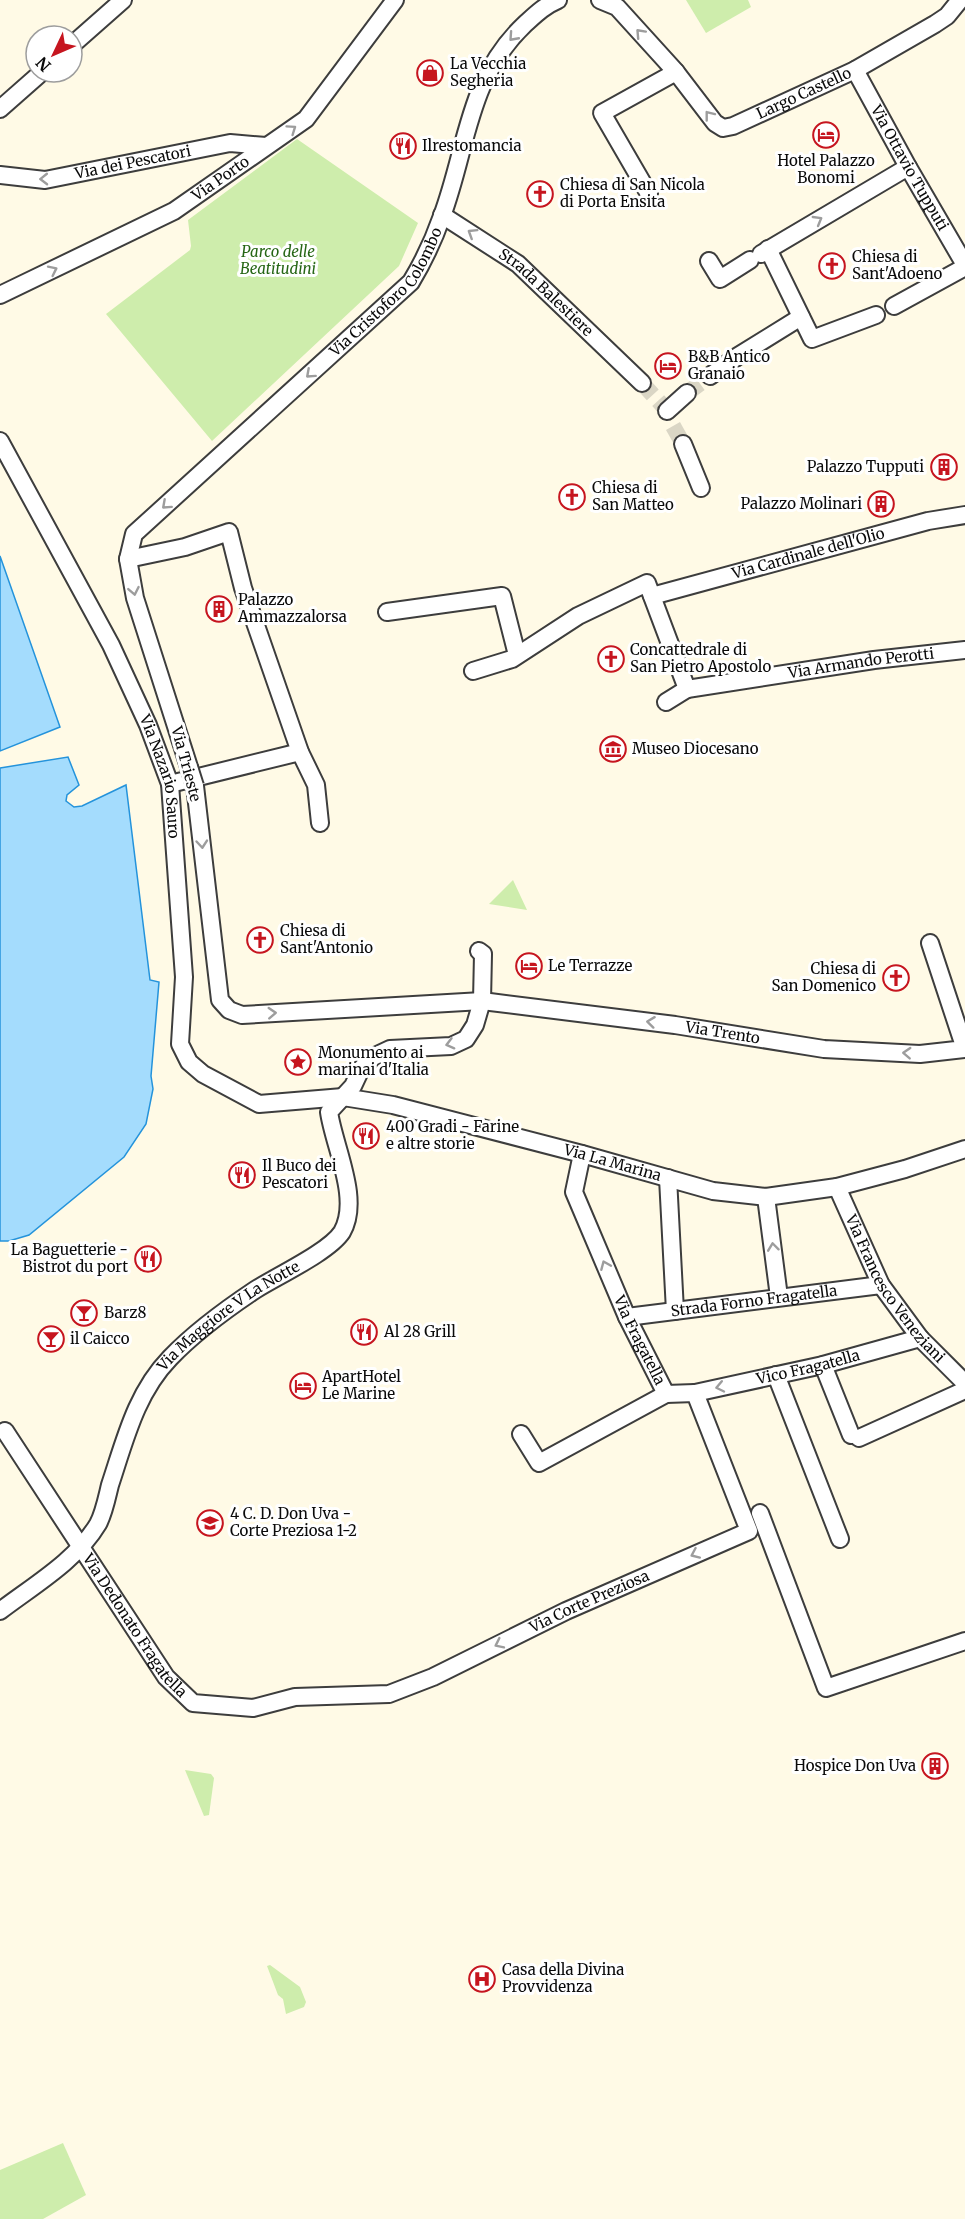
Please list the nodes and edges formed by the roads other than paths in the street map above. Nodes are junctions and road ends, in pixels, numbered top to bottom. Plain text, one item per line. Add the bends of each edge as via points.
1 (123, 0) edge
2 (395, 0) edge
3 (558, 0) edge
4 (600, 0) edge
5 (960, 0) edge
6 (84, 34) edge
7 (855, 70) junction
8 (676, 72) junction
9 (28, 84) edge
10 (0, 109) edge
11 (267, 146) junction
12 (908, 167) junction
13 (0, 175) edge
14 (649, 194) dead end
15 (442, 215) junction
16 (760, 255) junction
17 (709, 261) dead end
18 (965, 266) edge
19 (0, 296) edge
20 (894, 306) dead end
21 (876, 315) dead end
22 (801, 317) junction
23 (710, 376) tunnel mouth
24 (642, 383) tunnel mouth
25 (687, 393) tunnel mouth
26 (668, 414) dead end
27 (0, 441) edge
28 (683, 444) tunnel mouth
29 (701, 488) dead end
30 (965, 515) edge
31 (134, 534) joint
32 (128, 559) junction
33 (650, 589) junction
34 (387, 612) dead end
35 (965, 650) edge
36 (515, 657) junction
37 (473, 671) dead end
38 (687, 689) junction
39 (666, 702) dead end
40 (300, 752) junction
41 (170, 784) junction
42 (320, 823) dead end
43 (930, 943) dead end
44 (479, 951) dead end
45 (220, 1000) joint
46 (482, 1001) junction
47 (965, 1049) edge
48 (342, 1097) junction
49 (259, 1104) joint
50 (965, 1149) edge
51 (582, 1154) junction
52 (668, 1178) junction
53 (837, 1187) junction
54 (766, 1197) junction
55 (881, 1285) junction
56 (779, 1297) junction
57 (675, 1311) junction
58 (627, 1317) junction
59 (920, 1338) junction
60 (823, 1365) junction
61 (776, 1375) junction
62 (965, 1383) edge
63 (965, 1390) edge
64 (695, 1393) junction
65 (666, 1394) junction
66 (5, 1431) dead end
67 (520, 1434) dead end
68 (760, 1513) dead end
69 (840, 1539) dead end
70 (80, 1549) junction
71 (0, 1611) edge
72 (965, 1641) edge
73 (433, 1677) joint

1 - 6 street
11 -> 2 street, Via Porto via 306,119
3 -> 15 street, Via Cristoforo Colombo via 544,6 511,37 495,60 475,98
8 -> 4 street via 616,7
5 - 7 street, Largo Castello via 947,16
7 -> 8 street, Largo Castello via 723,128
7 - 12 street, Via Ottavio Tupputi
8 - 14 street via 602,113
9 - 10 street
11 -> 13 street, Via dei Pescatori via 230,143 45,180
19 -> 11 street, Via Porto via 174,211
16 -> 12 street
12 - 18 street, Via Ottavio Tupputi
24 -> 15 street, Strada Balestiere via 518,264
15 -> 31 street, Via Cristoforo Colombo via 411,282
16 - 17 street via 720,279
16 - 22 street
18 - 20 street
21 - 22 street via 812,339
22 - 23 street
25 - 26 street
27 - 41 street, Via Nazario Sauro via 111,645
28 - 29 street
30 - 33 street, Via Cardinale dell'Olio
31 - 32 street, Via Trieste
32 - 40 street via 185,547 229,532 243,588
32 -> 45 street, Via Trieste, bridge via 135,598 195,786
33 - 36 street, Via Cardinale dell'Olio via 578,616
33 - 38 street
34 - 36 street via 502,596
35 - 38 street, Via Armando Perotti
36 - 37 street, Via Cardinale dell'Olio
38 - 39 street
40 - 41 street
40 - 42 street via 316,785
41 - 49 street, Via Nazario Sauro via 184,977 180,1044 189,1062 203,1074
43 - 47 street
44 - 46 street via 483,954
45 -> 46 street, Via Trento via 228,1010 242,1015
47 -> 46 street, Via Trento via 920,1054 824,1049 675,1025
46 -> 48 street via 466,1039 451,1046 390,1050 372,1057
48 - 49 street, Via La Marina
48 - 51 street, Via La Marina via 393,1105
48 - 70 street, Via Maggiore V La Notte via 329,1112 347,1180 347,1220 341,1234 318,1253 255,1290 169,1358 151,1380 132,1418 99,1522
50 - 53 street, Via La Marina
51 - 52 street, Via La Marina
58 -> 51 street, Via Fragatella via 574,1192
52 - 54 street, Via La Marina via 714,1191
52 - 57 street
53 - 54 street, Via La Marina
53 - 55 street, Via Francesco Veneziani
56 -> 54 street
55 - 56 street, Strada Forno Fragatella
55 - 59 street, Via Francesco Veneziani
56 - 57 street, Strada Forno Fragatella
57 - 58 street, Strada Forno Fragatella
58 - 65 street, Via Fragatella
59 - 60 street, Vico Fragatella
59 - 62 street, Via Francesco Veneziani
60 - 61 street, Vico Fragatella
60 - 63 street via 855,1436
61 -> 64 street, Vico Fragatella
61 - 69 street
64 - 65 street, Via Fragatella
64 -> 73 street, Via Corte Preziosa via 749,1531 566,1611
65 - 67 street via 539,1462
66 - 70 street, Via Dedonato Fragatella
68 - 72 street via 826,1688
70 - 71 street
70 - 73 street, Via Dedonato Fragatella via 166,1677 193,1703 253,1708 295,1697 388,1694

